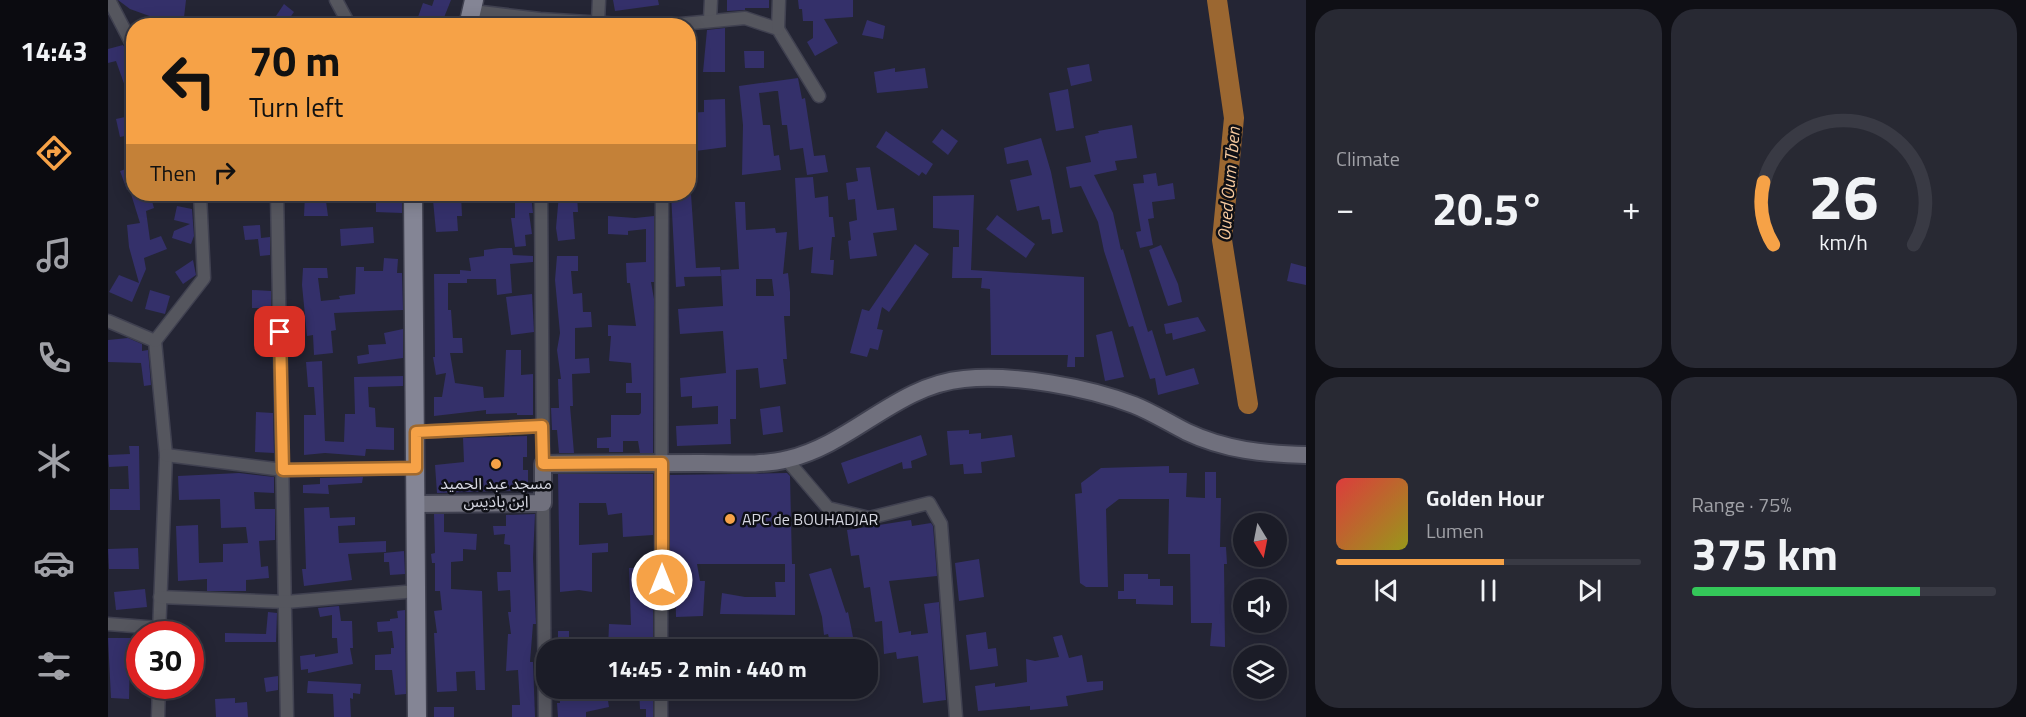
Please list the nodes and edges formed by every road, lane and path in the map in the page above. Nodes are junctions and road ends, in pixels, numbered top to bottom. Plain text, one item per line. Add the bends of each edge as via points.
1 (109, 0) edge
2 (336, 0) edge
3 (599, 0) edge
4 (711, 0) edge
5 (779, 0) edge
6 (472, 12) edge
7 (346, 18) edge
8 (513, 18) edge
9 (598, 18) edge
10 (710, 20) junction
11 (696, 22) edge
12 (778, 29) junction
13 (126, 33) edge
14 (819, 96) dead end
15 (200, 201) edge
16 (277, 201) edge
17 (413, 201) edge
18 (541, 201) edge
19 (662, 201) edge
20 (108, 321) edge
21 (155, 341) junction
22 (542, 426) junction
23 (416, 432) junction
24 (1306, 454) edge
25 (166, 455) junction
26 (787, 460) junction
27 (662, 463) junction
28 (543, 464) junction
29 (416, 468) junction
30 (283, 470) junction
31 (543, 503) junction
32 (416, 504) junction
33 (417, 591) junction
34 (160, 597) junction
35 (286, 602) junction
36 (159, 621) edge
37 (108, 624) edge
38 (126, 626) edge
39 (661, 639) edge
40 (159, 699) edge
41 (661, 699) edge
42 (159, 717) edge
43 (287, 717) edge
44 (417, 717) edge
45 (544, 717) edge
46 (661, 717) edge
47 (956, 717) edge

1 - 13 street
2 - 7 street
3 - 9 street
4 - 10 street
5 - 12 street
6 - 8 street
10 - 11 street
10 - 12 street via 745,18
12 - 14 street
15 - 21 street via 204,278
16 - 30 street
17 - 23 main road
18 - 22 street
19 - 27 street
20 - 21 street
21 - 25 street
22 - 23 street
22 - 28 street
23 - 29 main road
24 - 26 main road via 1227,448 1135,405 1080,390 1017,380 964,379 927,386 828,445
25 - 30 street
25 - 34 street
26 - 27 main road
26 - 47 street via 828,508 869,518 929,502 941,524
27 - 28 main road
27 - 39 street
28 - 31 main road
29 - 30 street
29 - 32 main road
30 - 35 street
31 - 32 main road
31 - 45 street
32 - 33 main road
33 - 35 street
33 - 44 main road
34 - 35 street
34 - 36 street
35 - 43 street
37 - 38 street
40 - 42 street
41 - 46 street

